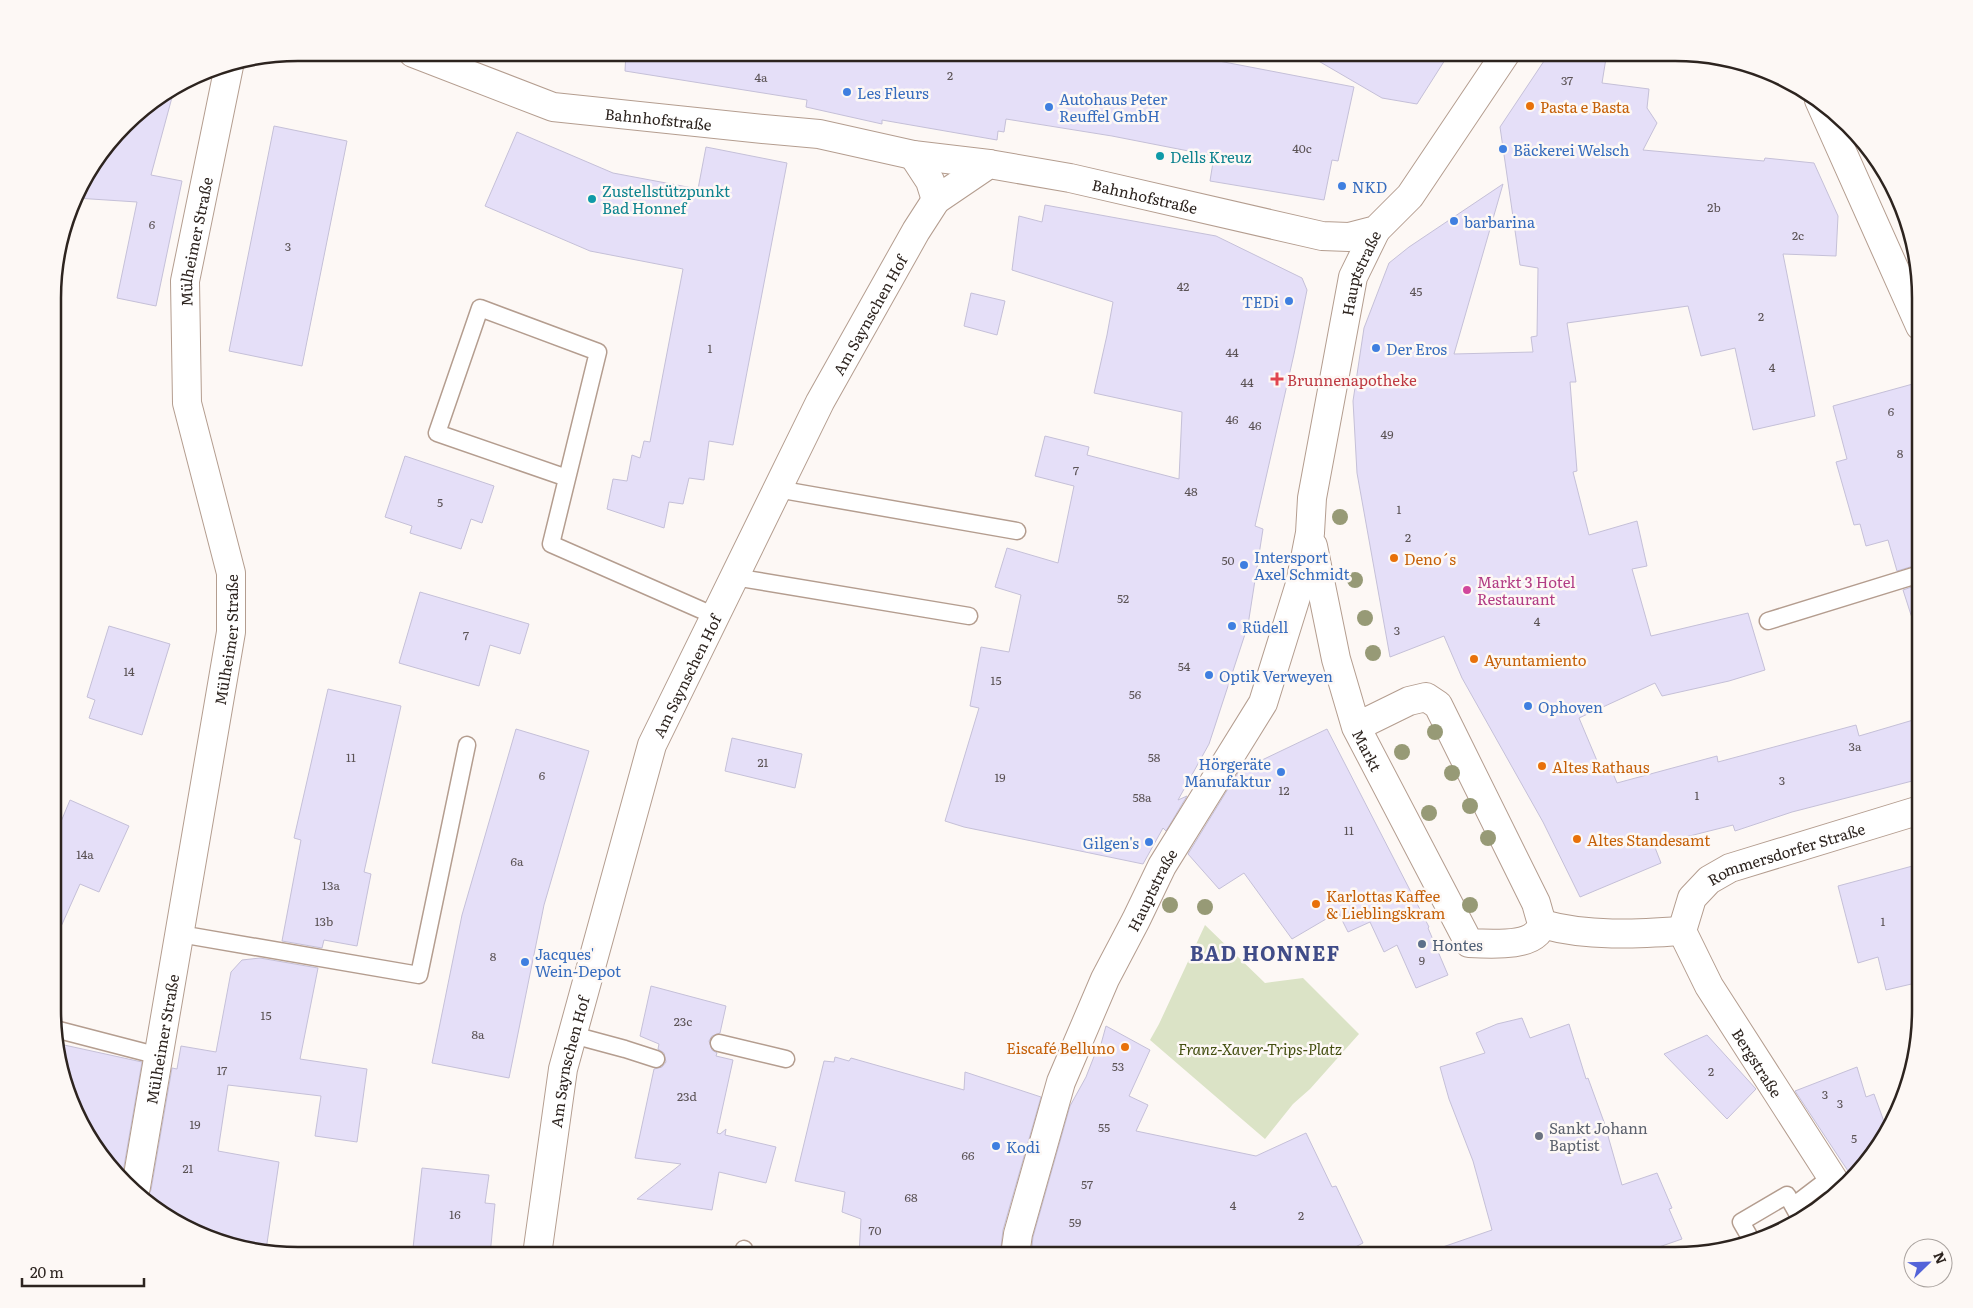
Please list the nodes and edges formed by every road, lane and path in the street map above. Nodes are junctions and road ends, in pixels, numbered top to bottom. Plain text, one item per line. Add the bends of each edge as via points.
1 (436, 61) edge
2 (1500, 61) edge
3 (228, 72) edge
4 (1825, 115) edge
5 (913, 155) junction
6 (989, 164) junction
7 (936, 200) junction
8 (1376, 230) junction
9 (1912, 308) edge
10 (567, 478) junction
11 (777, 489) junction
12 (1017, 532) dead end
13 (1310, 532) junction
14 (1912, 576) edge
15 (734, 577) junction
16 (715, 616) junction
17 (969, 616) dead end
18 (1768, 621) dead end
19 (1356, 727) junction
20 (467, 745) dead end
21 (1912, 812) edge
22 (1542, 924) junction
23 (1682, 931) junction
24 (180, 934) junction
25 (62, 1031) edge
26 (572, 1035) junction
27 (719, 1043) dead end
28 (159, 1056) junction
29 (656, 1059) dead end
30 (786, 1059) dead end
31 (137, 1183) edge
32 (1836, 1184) edge
33 (1832, 1187) edge
34 (1801, 1210) edge
35 (1797, 1213) edge
36 (1748, 1235) edge
37 (538, 1247) edge
38 (1016, 1247) edge

1 - 5 street, Bahnhofstraße via 552,107 819,134
2 - 8 street, Hauptstraße via 1410,196
3 - 24 street, Mülheimer Straße via 185,281 187,403 232,573 231,632
4 - 9 street
5 - 6 street, Bahnhofstraße
5 - 7 street via 930,181
6 - 7 street, Am Saynschen Hof
6 - 8 street, Bahnhofstraße via 1070,178 1322,236 1350,237
7 - 11 street, Am Saynschen Hof via 820,402
8 - 13 street, Hauptstraße via 1353,277 1312,498
10 - 10 lane via 598,352 480,308 437,433
10 - 16 lane via 551,544
11 - 12 lane
11 - 15 street, Am Saynschen Hof
13 - 19 street, Hauptstraße via 1336,660
13 - 38 street, Hauptstraße via 1300,584 1263,704 1162,866 1106,979 1061,1082
14 - 18 lane
15 - 16 street, Am Saynschen Hof
15 - 17 lane
16 - 26 street, Am Saynschen Hof via 652,745
19 - 22 street, Markt via 1469,943 1520,941 1536,935
19 - 22 street, Markt via 1409,701 1426,697 1438,705 1536,903
20 - 24 lane via 419,976
21 - 23 street, Rommersdorfer Straße via 1730,868 1709,880 1692,898
22 - 23 street via 1561,929 1623,934
23 - 32 street, Bergstraße via 1709,986
24 - 28 street, Mülheimer Straße
25 - 28 lane
26 - 29 lane
26 - 37 street, Am Saynschen Hof via 563,1069
27 - 30 lane
28 - 31 street, Mülheimer Straße
33 - 34 lane
35 - 36 lane via 1787,1195 1741,1222

